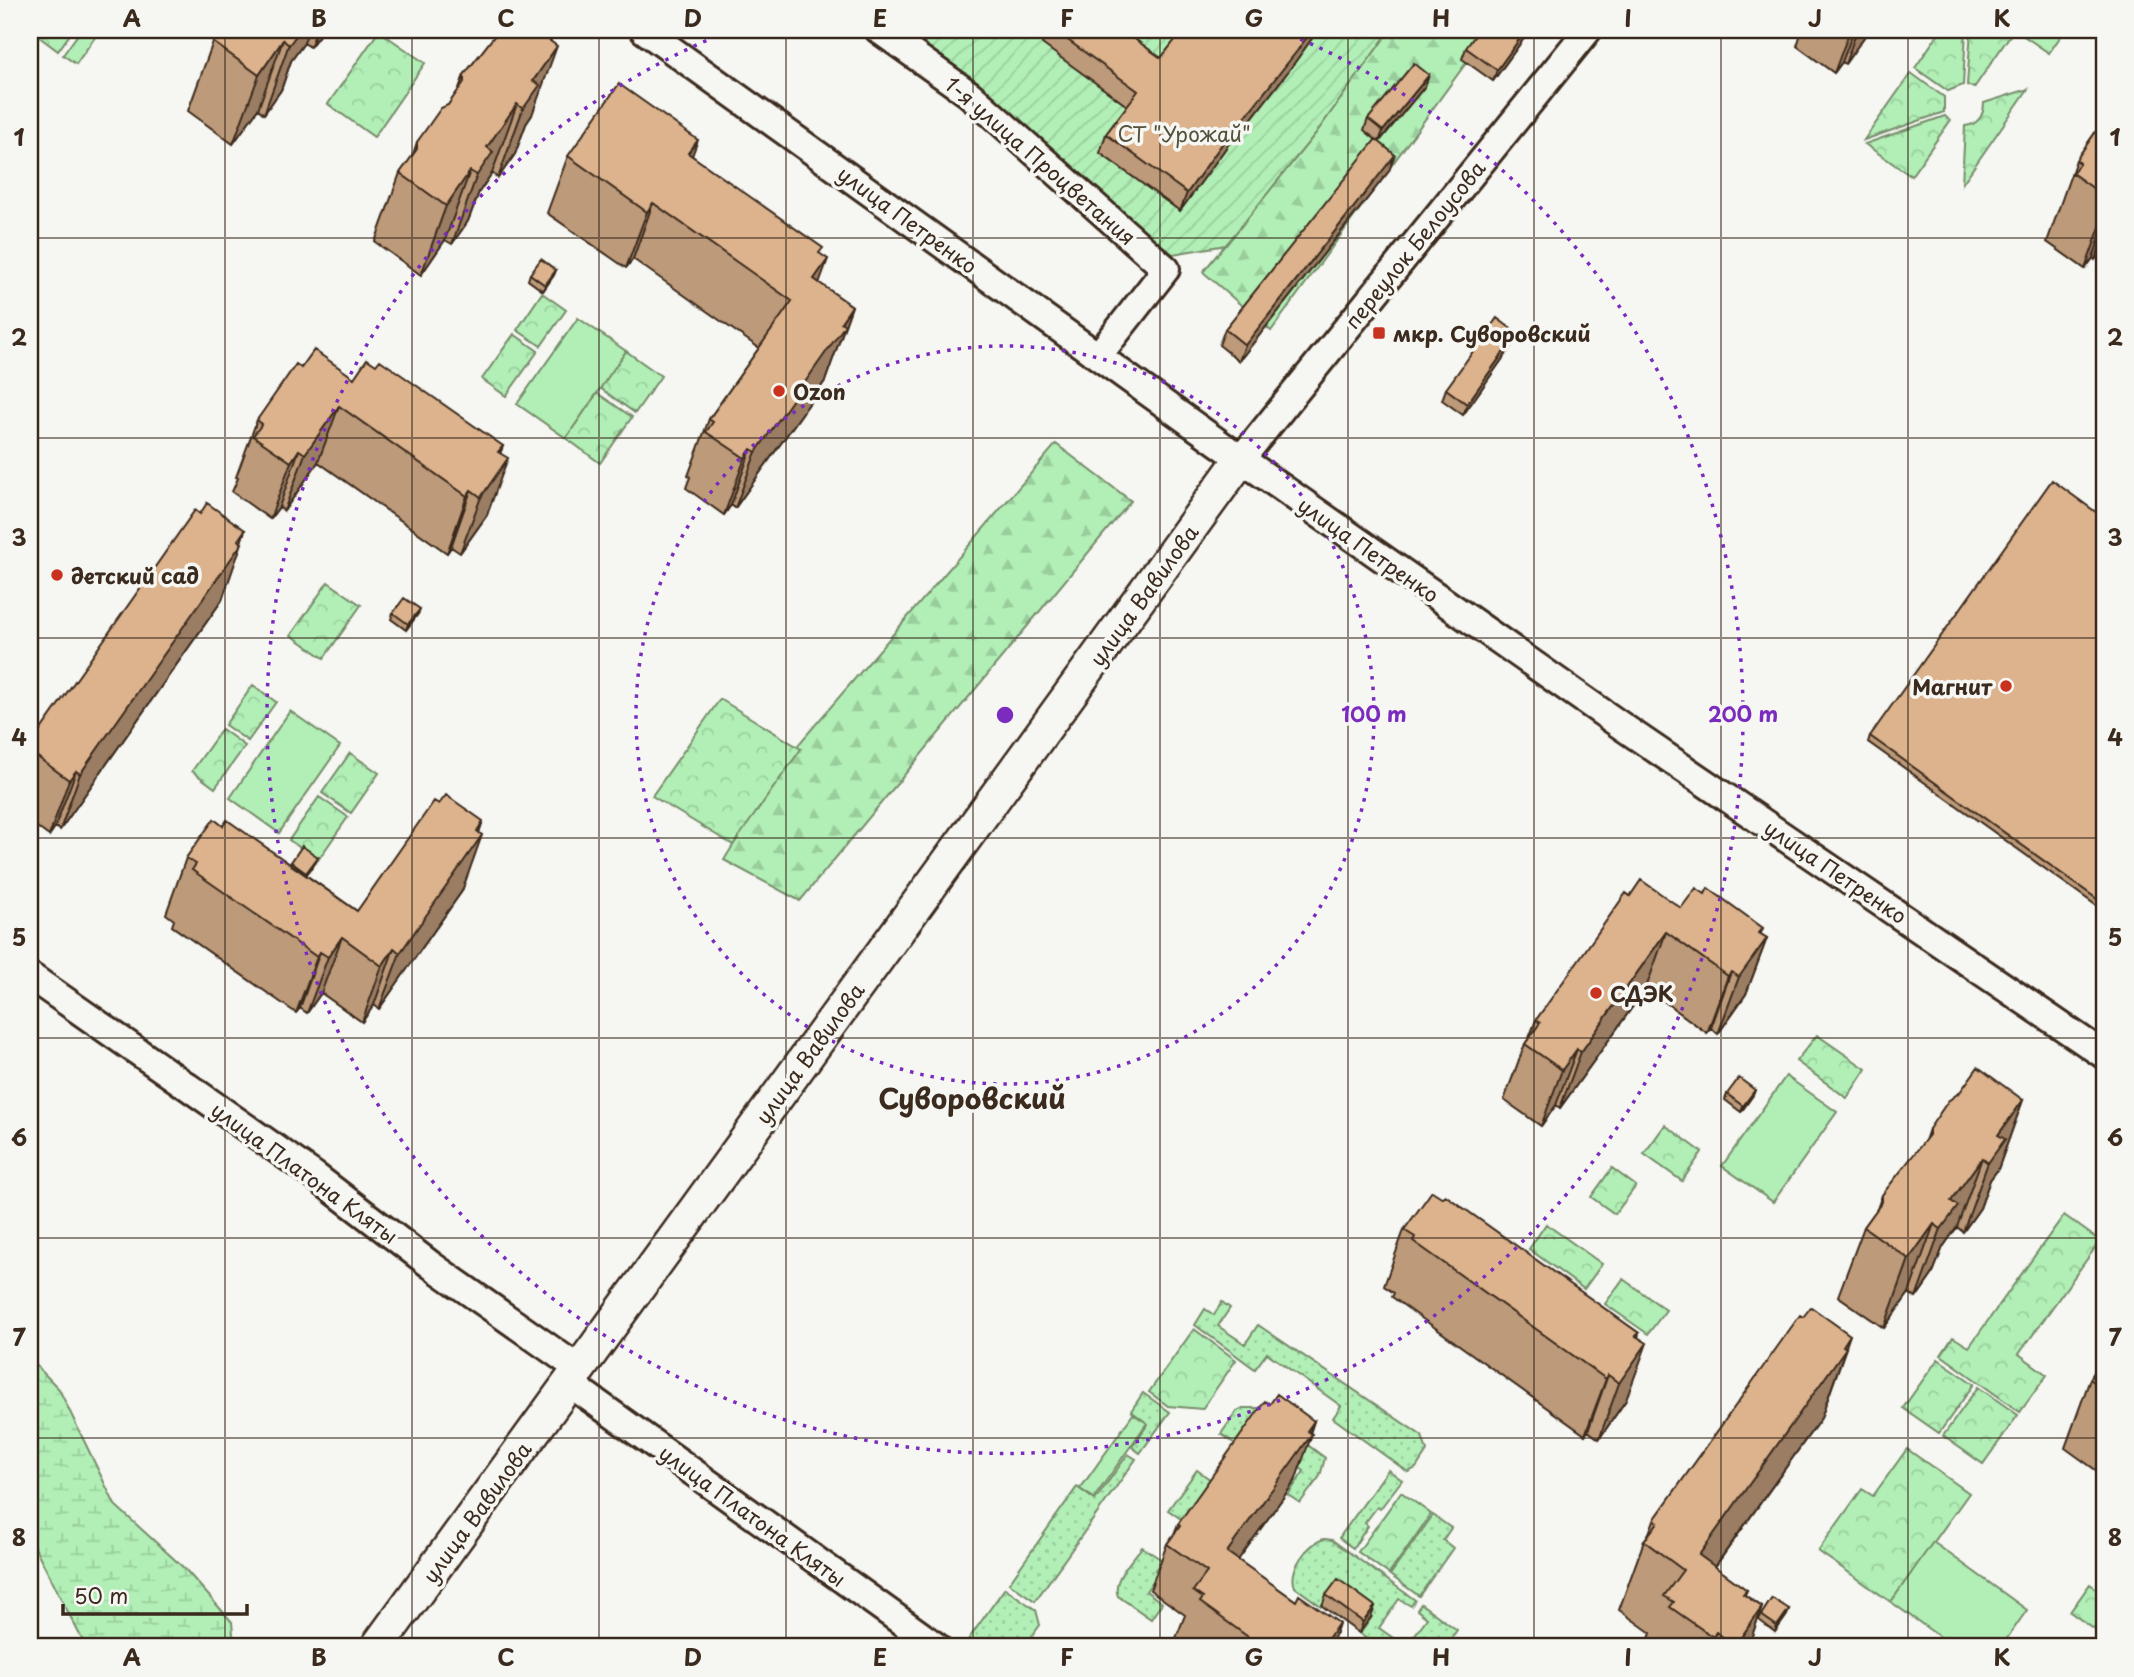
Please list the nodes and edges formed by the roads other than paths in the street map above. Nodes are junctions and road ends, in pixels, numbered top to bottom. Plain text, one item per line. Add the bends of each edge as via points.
1 (644, 30) edge
2 (879, 30) edge
3 (1588, 30) edge
4 (1098, 356) junction
5 (1241, 459) junction
6 (30, 976) edge
7 (2104, 1055) edge
8 (574, 1376) junction
9 (377, 1647) edge
10 (936, 1647) edge

1 - 4 street, улица Петренко
2 - 4 street, 1-я улица Процветания via 970,94 1166,269
3 - 5 street, переулок Белоусова
4 - 5 street, улица Петренко
5 - 7 street, улица Петренко
5 - 8 street, улица Вавилова
6 - 8 street, улица Платона Кляты via 316,1176
8 - 9 street, улица Вавилова
8 - 10 street, улица Платона Кляты

